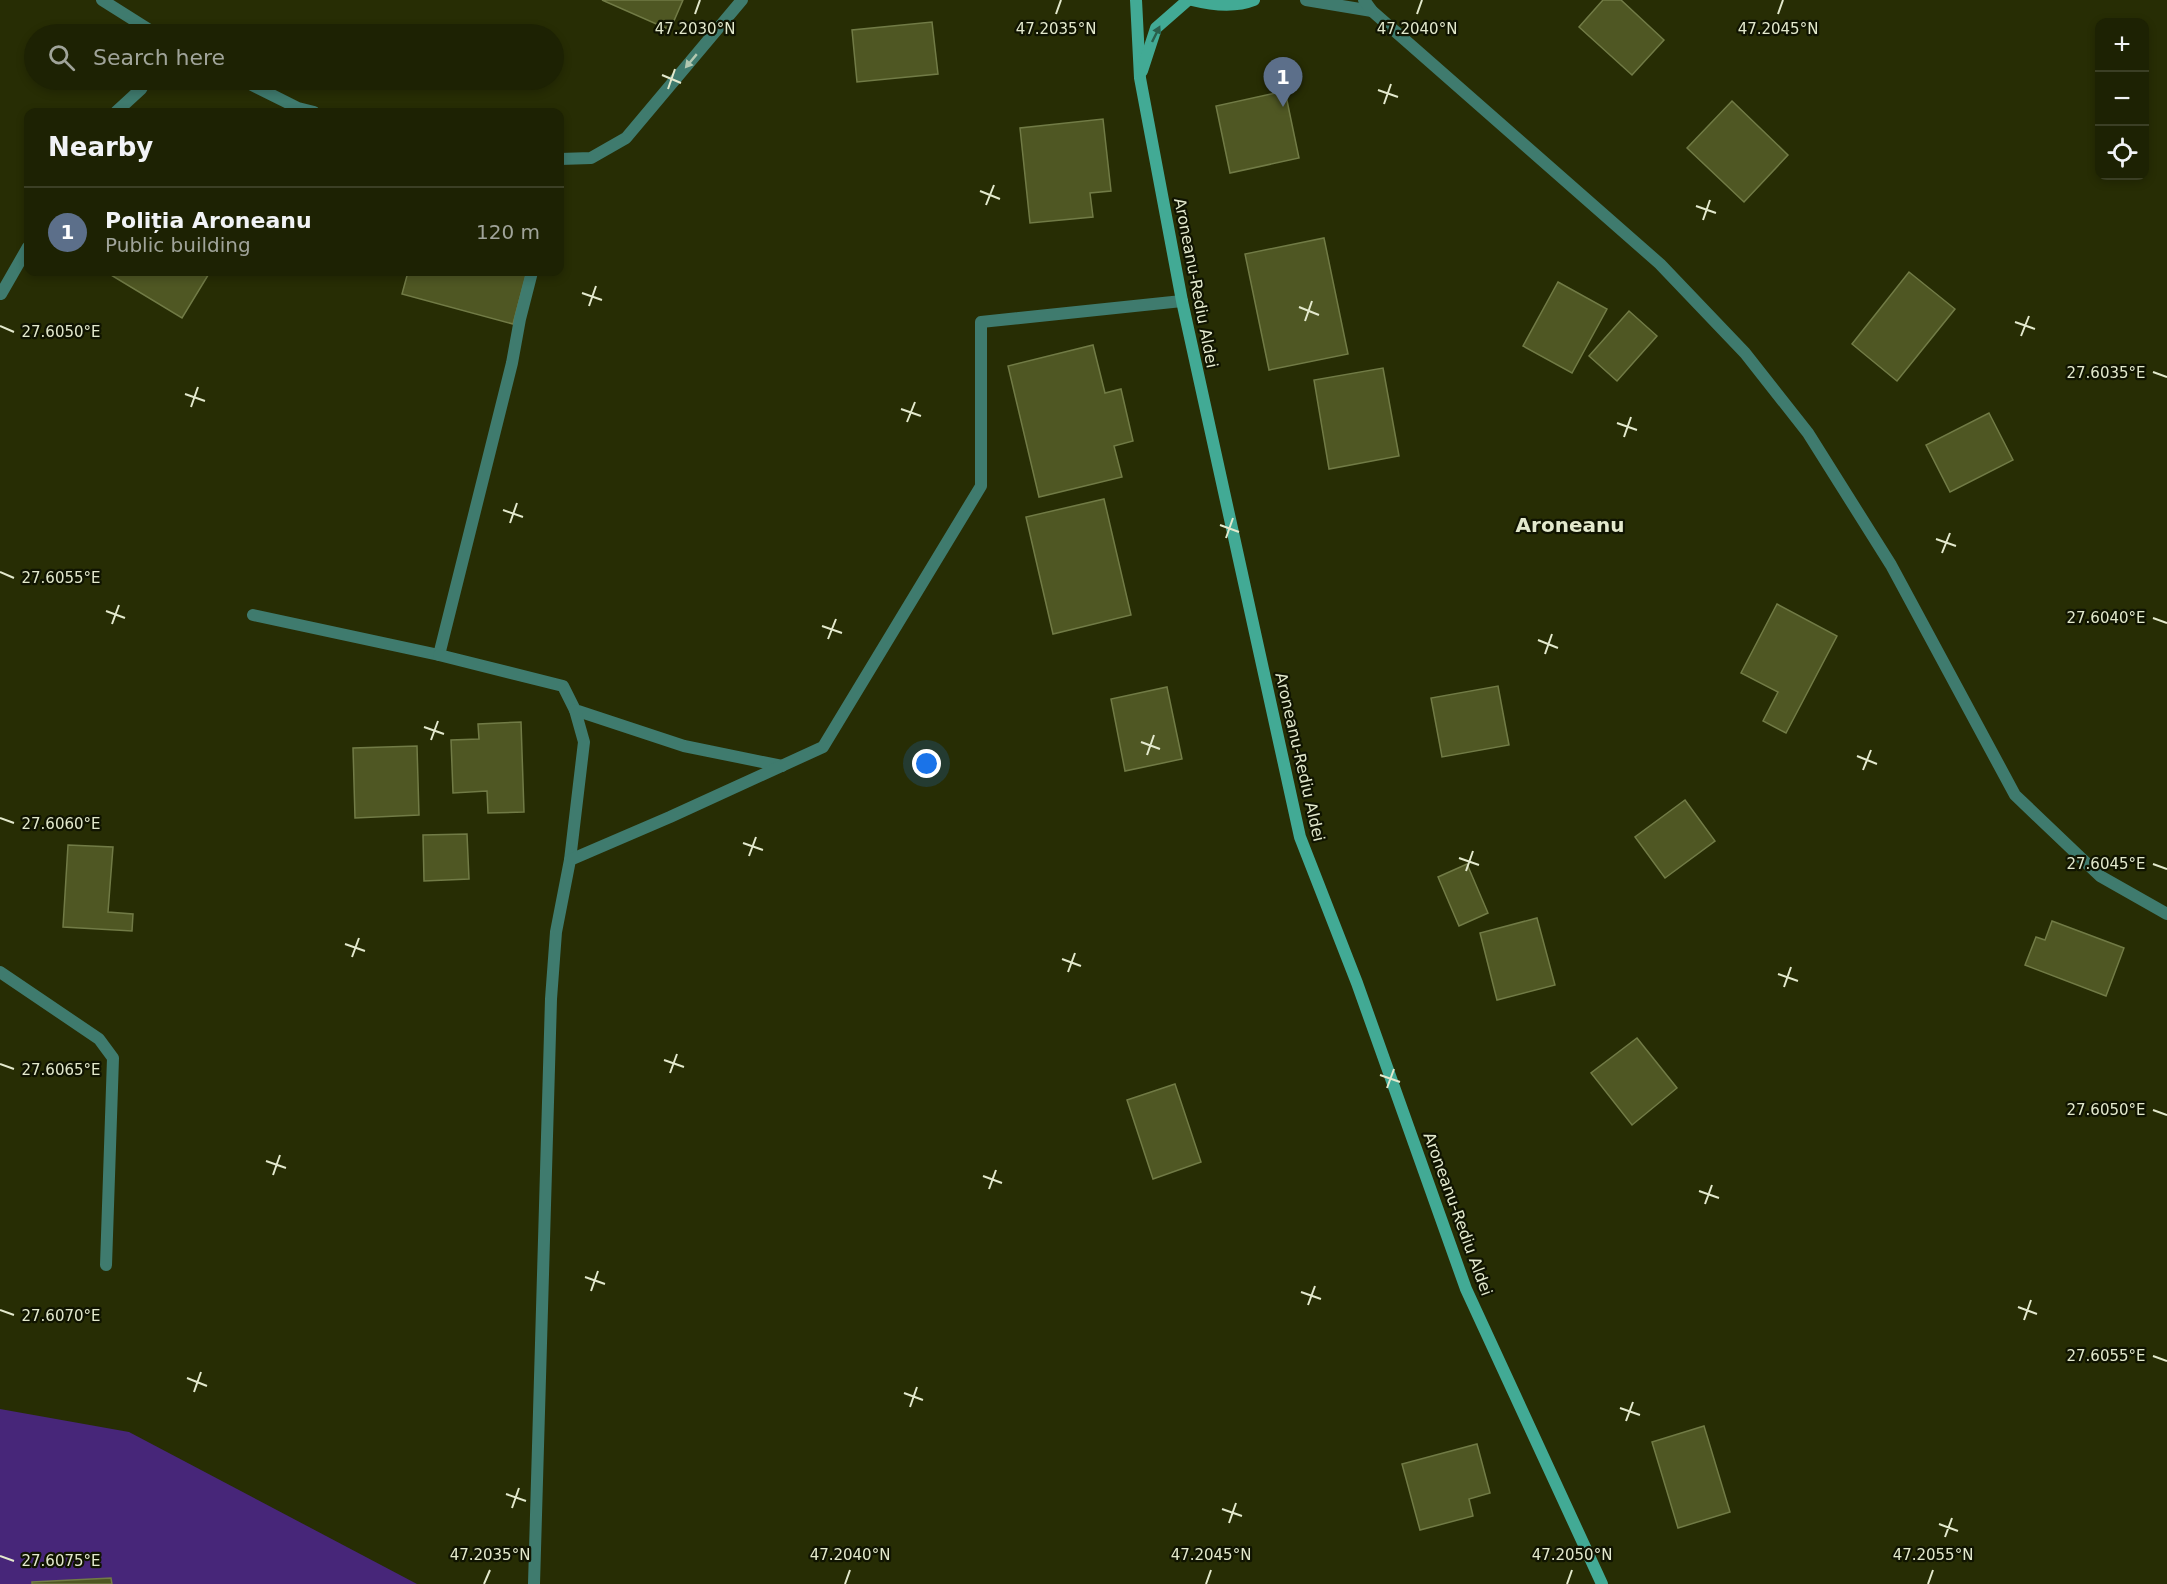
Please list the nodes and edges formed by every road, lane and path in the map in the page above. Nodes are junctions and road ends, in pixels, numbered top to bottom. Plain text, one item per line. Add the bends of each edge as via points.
1 (102, 0) edge
2 (742, 0) edge
3 (1136, 0) edge
4 (1190, 0) edge
5 (1254, 0) edge
6 (1306, 0) edge
7 (1364, 0) edge
8 (1372, 11) junction
9 (140, 24) edge
10 (1140, 78) junction
11 (140, 90) edge
12 (262, 90) edge
13 (120, 108) edge
14 (298, 108) edge
15 (564, 159) edge
16 (24, 254) edge
17 (531, 276) edge
18 (1, 294) edge
19 (1182, 301) junction
20 (253, 615) dead end
21 (438, 655) junction
22 (575, 710) junction
23 (782, 766) junction
24 (570, 860) junction
25 (2167, 914) edge
26 (0, 972) edge
27 (106, 1265) dead end
28 (534, 1584) edge
29 (1602, 1584) edge

1 - 9 street
2 -> 15 street via 626,138 591,158
3 - 10 street, Aroneanu-Rediu Aldei
4 - 5 street via 1229,5
10 -> 4 street via 1156,28
6 - 8 street
7 - 8 street
8 - 25 street via 1660,264 1745,353 1808,433 1891,565 2015,795 2100,876
10 - 19 street, Aroneanu-Rediu Aldei
11 - 13 street
12 - 14 street
16 - 18 street
17 - 21 street
19 - 23 street via 981,322 981,486 823,747
19 - 29 street, Aroneanu-Rediu Aldei via 1300,837 1467,1289
20 - 21 street
21 - 22 street via 563,686
22 - 23 street via 684,746
22 - 24 street via 584,742
23 - 24 street
24 - 28 street via 556,932 551,999
26 - 27 street via 99,1039 113,1058

